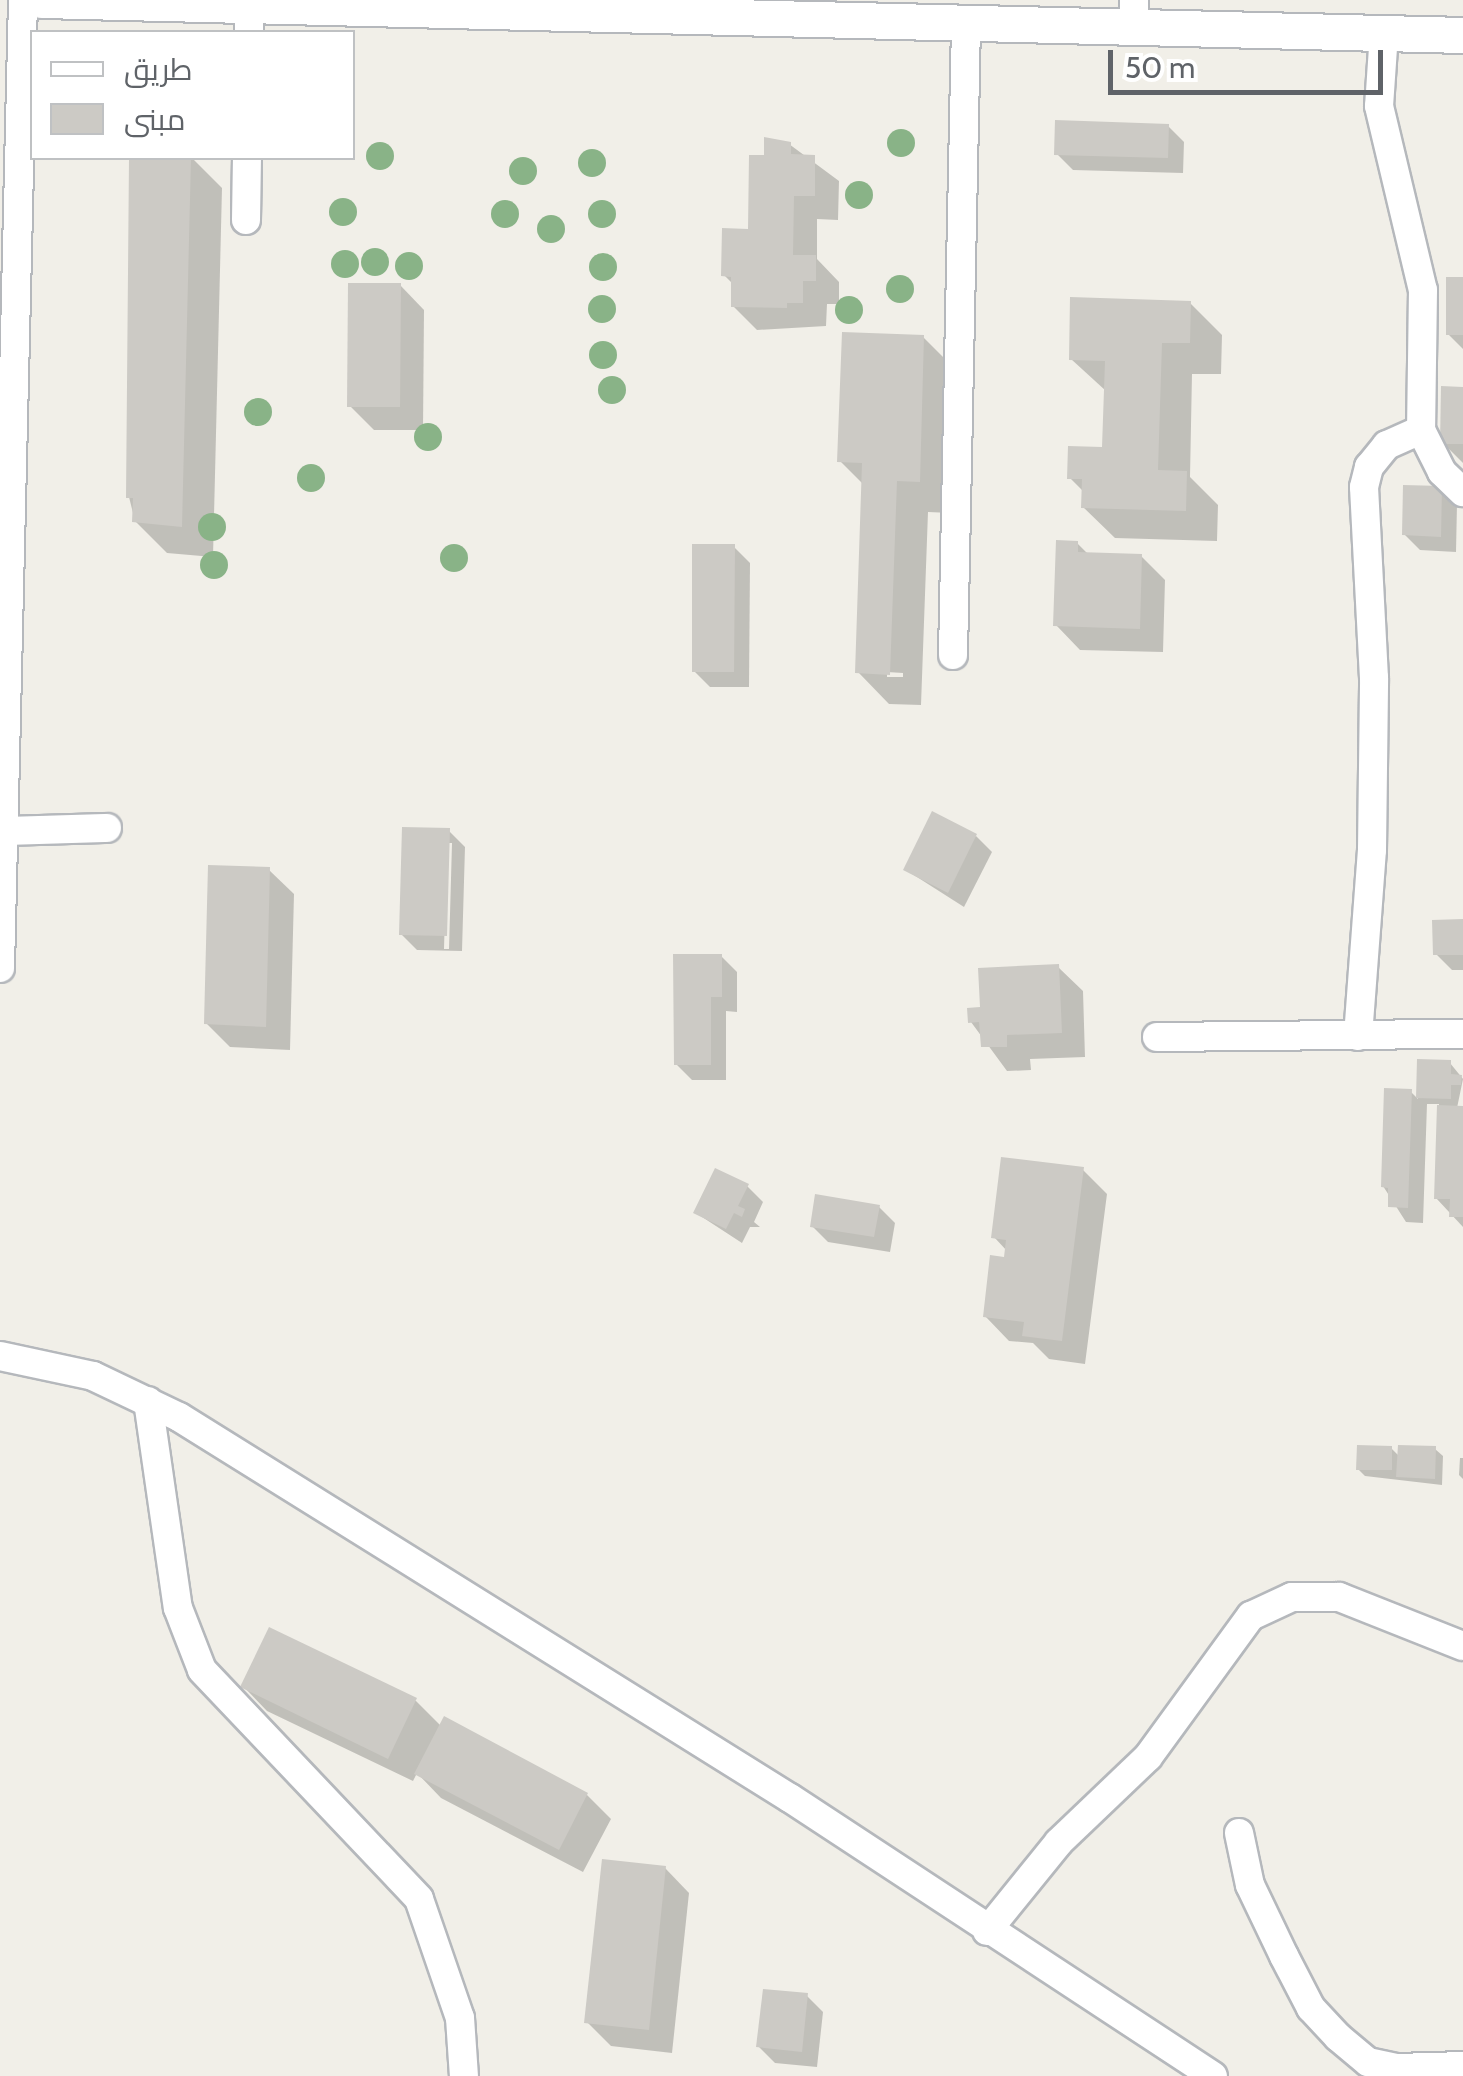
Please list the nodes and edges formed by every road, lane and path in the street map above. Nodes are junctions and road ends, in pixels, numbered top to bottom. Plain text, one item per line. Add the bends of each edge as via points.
1 (23, 0) edge
2 (42, 0) edge
3 (704, 8) edge
4 (870, 10) edge
5 (1134, 14) edge
6 (249, 19) edge
7 (966, 23) junction
8 (1384, 33) junction
9 (1463, 36) edge
10 (247, 160) edge
11 (246, 220) dead end
12 (8, 406) edge
13 (1420, 430) junction
14 (1463, 492) edge
15 (954, 655) dead end
16 (107, 828) dead end
17 (2, 831) junction
18 (0, 968) edge
19 (1463, 1034) edge
20 (1358, 1036) junction
21 (1157, 1037) dead end
22 (0, 1356) edge
23 (148, 1400) junction
24 (1463, 1646) edge
25 (1239, 1833) dead end
26 (986, 1931) junction
27 (1463, 2066) edge
28 (464, 2076) edge
29 (1212, 2076) edge

1 - 12 street
2 - 6 street
3 - 4 street
3 - 6 street
4 - 7 street
5 - 7 street
5 - 8 street
7 - 15 street
8 - 9 street
8 - 13 street via 1379,106 1423,290
10 - 11 street
12 - 17 street
13 - 14 street via 1442,472
13 - 20 street via 1387,445 1369,467 1364,487 1374,678 1373,831
16 - 17 street
17 - 18 street
19 - 20 street
20 - 21 street
22 - 23 street via 93,1376
23 - 26 street via 472,1596
23 - 28 street via 178,1608 202,1670 418,1900 460,2018
24 - 26 street via 1339,1597 1292,1597 1251,1616 1148,1757 1059,1842
25 - 27 street via 1250,1884 1284,1956 1311,2008 1338,2037 1368,2062
26 - 29 street

